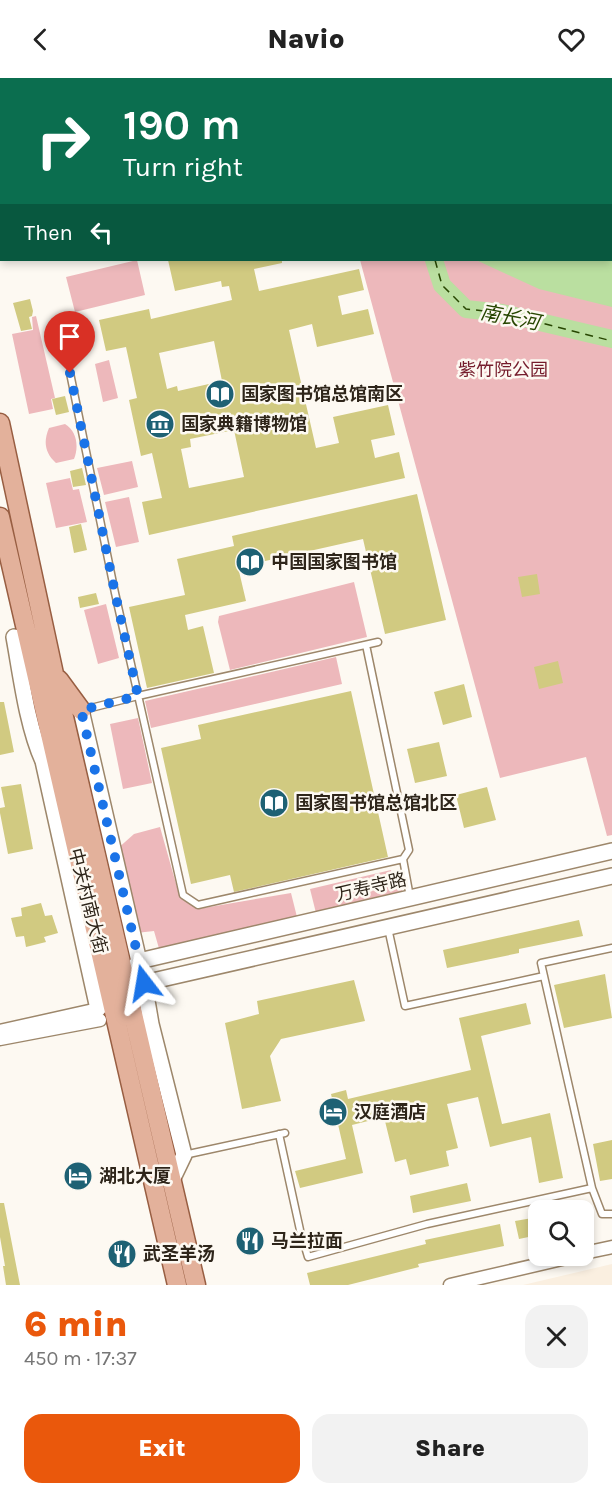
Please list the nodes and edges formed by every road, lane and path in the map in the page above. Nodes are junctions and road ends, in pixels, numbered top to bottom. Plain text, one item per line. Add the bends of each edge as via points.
1 (70, 373) dead end
2 (0, 423) edge
3 (0, 517) edge
4 (19, 600) junction
5 (14, 637) joint
6 (378, 642) dead end
7 (366, 645) junction
8 (54, 674) junction
9 (138, 696) junction
10 (81, 710) junction
11 (43, 761) junction
12 (60, 784) junction
13 (612, 851) edge
14 (403, 859) junction
15 (612, 876) edge
16 (411, 898) junction
17 (388, 928) junction
18 (612, 948) edge
19 (139, 961) junction
20 (544, 976) junction
21 (144, 983) junction
22 (113, 1001) junction
23 (0, 1030) edge
24 (0, 1040) edge
25 (184, 1155) junction
26 (172, 1180) junction
27 (592, 1188) junction
28 (612, 1214) edge
29 (612, 1247) edge
30 (594, 1251) edge
31 (532, 1266) edge
32 (177, 1285) edge
33 (196, 1285) edge
34 (450, 1285) edge

1 - 9 lane
2 - 8 main road, 中关村南大街
3 - 4 main road, 中关村南大街
4 - 5 main road
4 - 12 main road, 中关村南大街
5 - 11 street, 中关村南大街
6 - 7 lane
7 - 9 lane
7 - 14 lane via 409,850
8 - 10 main road
8 - 22 main road, 中关村南大街
9 - 10 lane
9 - 14 lane via 183,896 198,905
10 - 19 street, 中关村南大街
11 - 12 main road
11 - 22 street, 中关村南大街
12 - 22 main road, 中关村南大街
13 - 16 street, 万寿寺路
14 - 16 lane
15 - 17 street
16 - 19 street, 万寿寺路
17 - 20 lane via 405,1006
17 - 21 street
18 - 20 lane via 541,963
19 - 21 street, 中关村南大街
19 - 22 street
20 - 27 lane
21 - 22 street
21 - 25 street, 中关村南大街
22 - 23 street
22 - 24 street
22 - 26 main road, 中关村南大街
22 - 32 main road, 中关村南大街
25 - 26 street
25 - 27 lane via 282,1134 308,1257 427,1224
26 - 33 main road, 中关村南大街
27 - 28 lane via 602,1214
29 - 30 street
31 - 34 street

